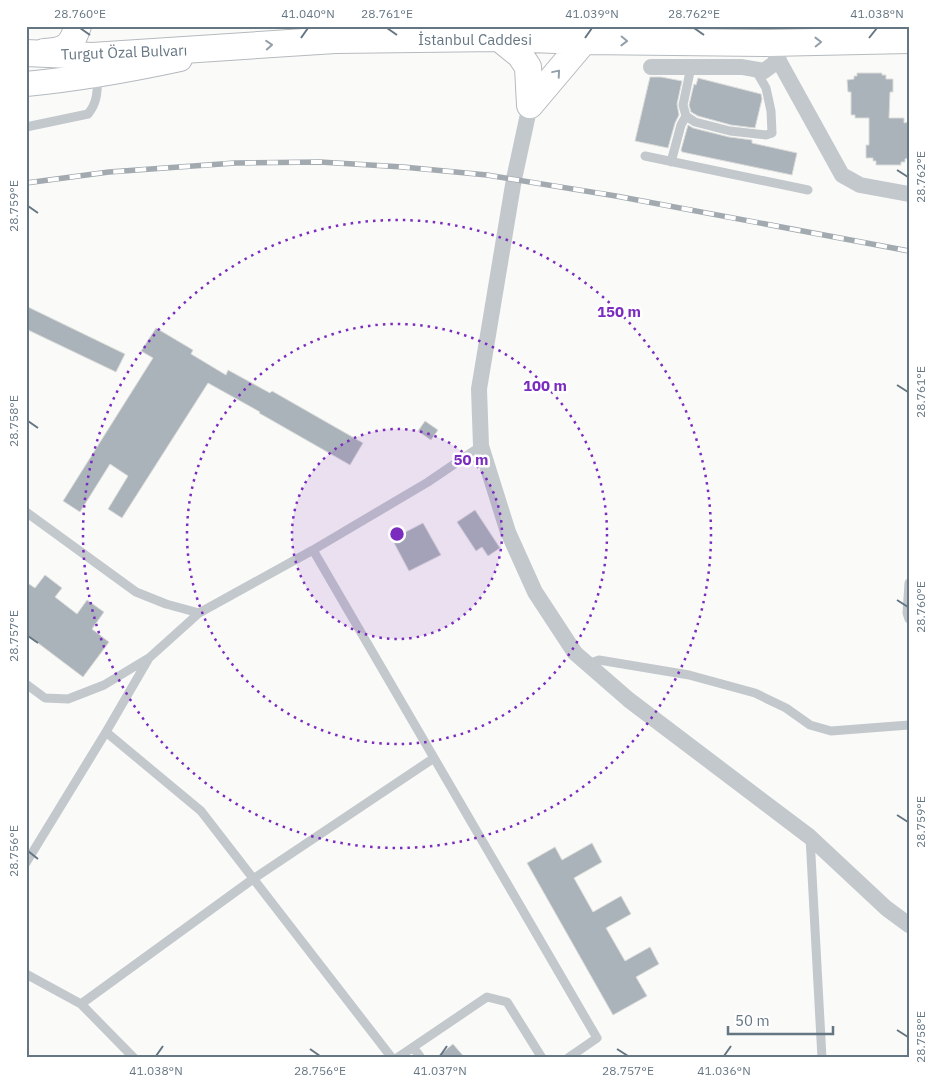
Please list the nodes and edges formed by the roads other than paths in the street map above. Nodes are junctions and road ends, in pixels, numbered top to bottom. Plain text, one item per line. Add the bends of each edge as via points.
1 (78, 26) edge
2 (499, 38) junction
3 (909, 40) edge
4 (584, 41) junction
5 (221, 48) junction
6 (774, 52) junction
7 (26, 53) edge
8 (651, 67) dead end
9 (691, 67) junction
10 (755, 69) junction
11 (98, 74) junction
12 (26, 84) edge
13 (530, 105) junction
14 (686, 116) junction
15 (26, 127) edge
16 (645, 156) dead end
17 (671, 162) junction
18 (808, 190) dead end
19 (909, 194) edge
20 (480, 446) junction
21 (26, 512) edge
22 (314, 550) junction
23 (909, 583) edge
24 (199, 614) junction
25 (909, 619) edge
26 (149, 658) junction
27 (588, 664) junction
28 (26, 684) edge
29 (909, 725) edge
30 (106, 732) junction
31 (434, 758) junction
32 (810, 837) junction
33 (26, 863) edge
34 (253, 878) junction
35 (909, 925) edge
36 (26, 974) edge
37 (81, 1004) junction
38 (413, 1047) junction
39 (134, 1058) edge
40 (392, 1058) edge
41 (397, 1058) edge
42 (421, 1058) edge
43 (542, 1058) edge
44 (568, 1058) edge
45 (822, 1058) edge

1 - 7 main road via 66,48
2 - 4 main road, İstanbul Caddesi
5 -> 2 main road, İstanbul Caddesi via 335,40
2 - 13 main road via 520,55 528,67
6 -> 3 main road, İstanbul Caddesi
4 -> 6 main road, İstanbul Caddesi
13 -> 4 main road
5 - 7 main road, Turgut Özal Bulvarı via 92,56
5 - 11 street
6 - 10 street via 764,71
6 - 19 street via 842,175 860,185
8 - 9 street
9 - 10 street
9 - 14 lane via 684,105
10 - 14 lane via 770,100 772,133 730,131 695,122
11 - 12 street
11 - 15 lane via 97,95 88,114
13 - 20 street via 514,180 479,390
14 - 17 lane
16 - 17 lane
17 - 18 lane
20 - 22 lane via 428,482
20 - 27 street via 508,532 535,592 575,653
21 - 24 lane via 136,592
22 - 24 lane
22 - 31 lane
23 - 25 lane
24 - 26 lane
26 - 28 lane via 104,685 68,699 45,698
26 - 30 lane
27 - 29 lane via 599,660 689,675 755,693 786,708 810,725 831,731
27 - 32 street via 629,700
30 - 33 lane
30 - 34 lane via 201,811
31 - 34 lane
31 - 44 lane via 596,1038
32 - 35 street via 886,908
32 - 45 lane
34 - 37 lane
34 - 40 lane
36 - 37 lane
37 - 39 lane
38 - 41 lane
38 - 42 lane
38 - 43 lane via 488,998 507,1002

